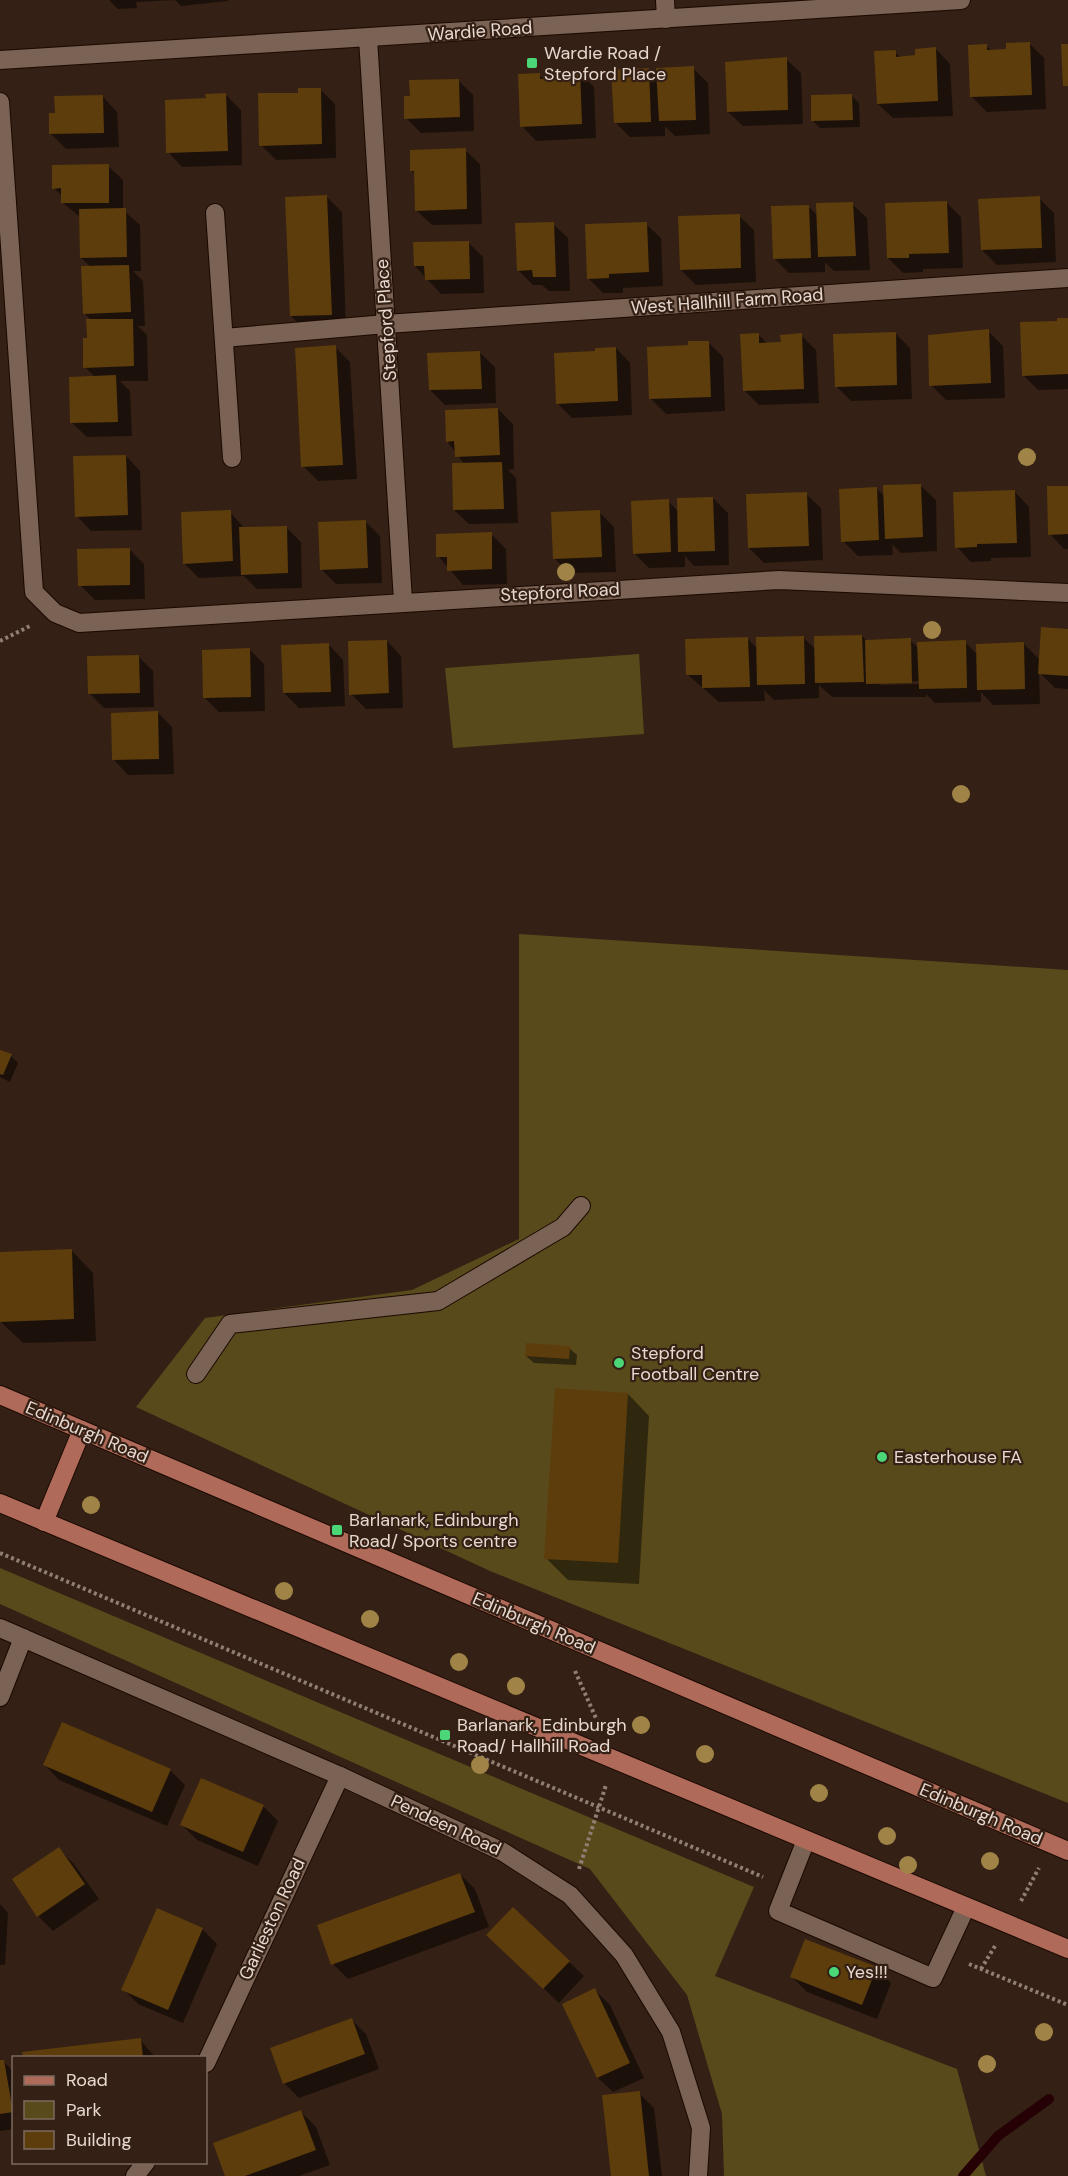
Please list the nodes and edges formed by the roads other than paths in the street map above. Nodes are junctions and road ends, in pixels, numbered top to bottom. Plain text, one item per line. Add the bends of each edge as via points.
1 (665, 0) edge
2 (961, 0) edge
3 (666, 19) junction
4 (368, 38) junction
5 (0, 60) edge
6 (0, 102) edge
7 (215, 213) dead end
8 (1068, 278) edge
9 (386, 324) junction
10 (224, 338) junction
11 (232, 458) dead end
12 (1068, 593) edge
13 (403, 601) junction
14 (581, 1206) dead end
15 (196, 1374) dead end
16 (0, 1395) edge
17 (82, 1430) junction
18 (0, 1503) edge
19 (44, 1522) junction
20 (0, 1628) edge
21 (23, 1638) junction
22 (0, 1697) edge
23 (340, 1776) junction
24 (806, 1840) junction
25 (1060, 1847) edge
26 (966, 1907) junction
27 (1068, 1949) edge
28 (207, 2061) edge
29 (145, 2164) edge
30 (135, 2176) edge
31 (698, 2176) edge

1 - 3 street
2 - 3 street, Wardie Road
3 - 4 street, Wardie Road
4 - 5 street, Wardie Road
4 - 9 street, Stepford Place
6 - 13 street, Stepford Road via 34,592 55,613 79,623
7 - 10 street
8 - 9 street, West Hallhill Farm Road
9 - 10 street, West Hallhill Farm Road
9 - 13 street, Stepford Place
10 - 11 street
12 - 13 street, Stepford Road via 779,580
14 - 15 street via 563,1227 438,1300 230,1324
16 - 17 main road, Edinburgh Road
17 - 19 main road
17 - 25 main road, Edinburgh Road
18 - 19 main road
19 - 24 main road
20 - 21 street, Pendeen Road
21 - 22 street
21 - 23 street, Pendeen Road
23 - 28 street, Garlieston Road
23 - 31 street, Pendeen Road via 503,1851 570,1895 616,1946 671,2032 701,2128
24 - 26 main road
24 - 26 street via 778,1911 933,1978
26 - 27 main road
29 - 30 street

